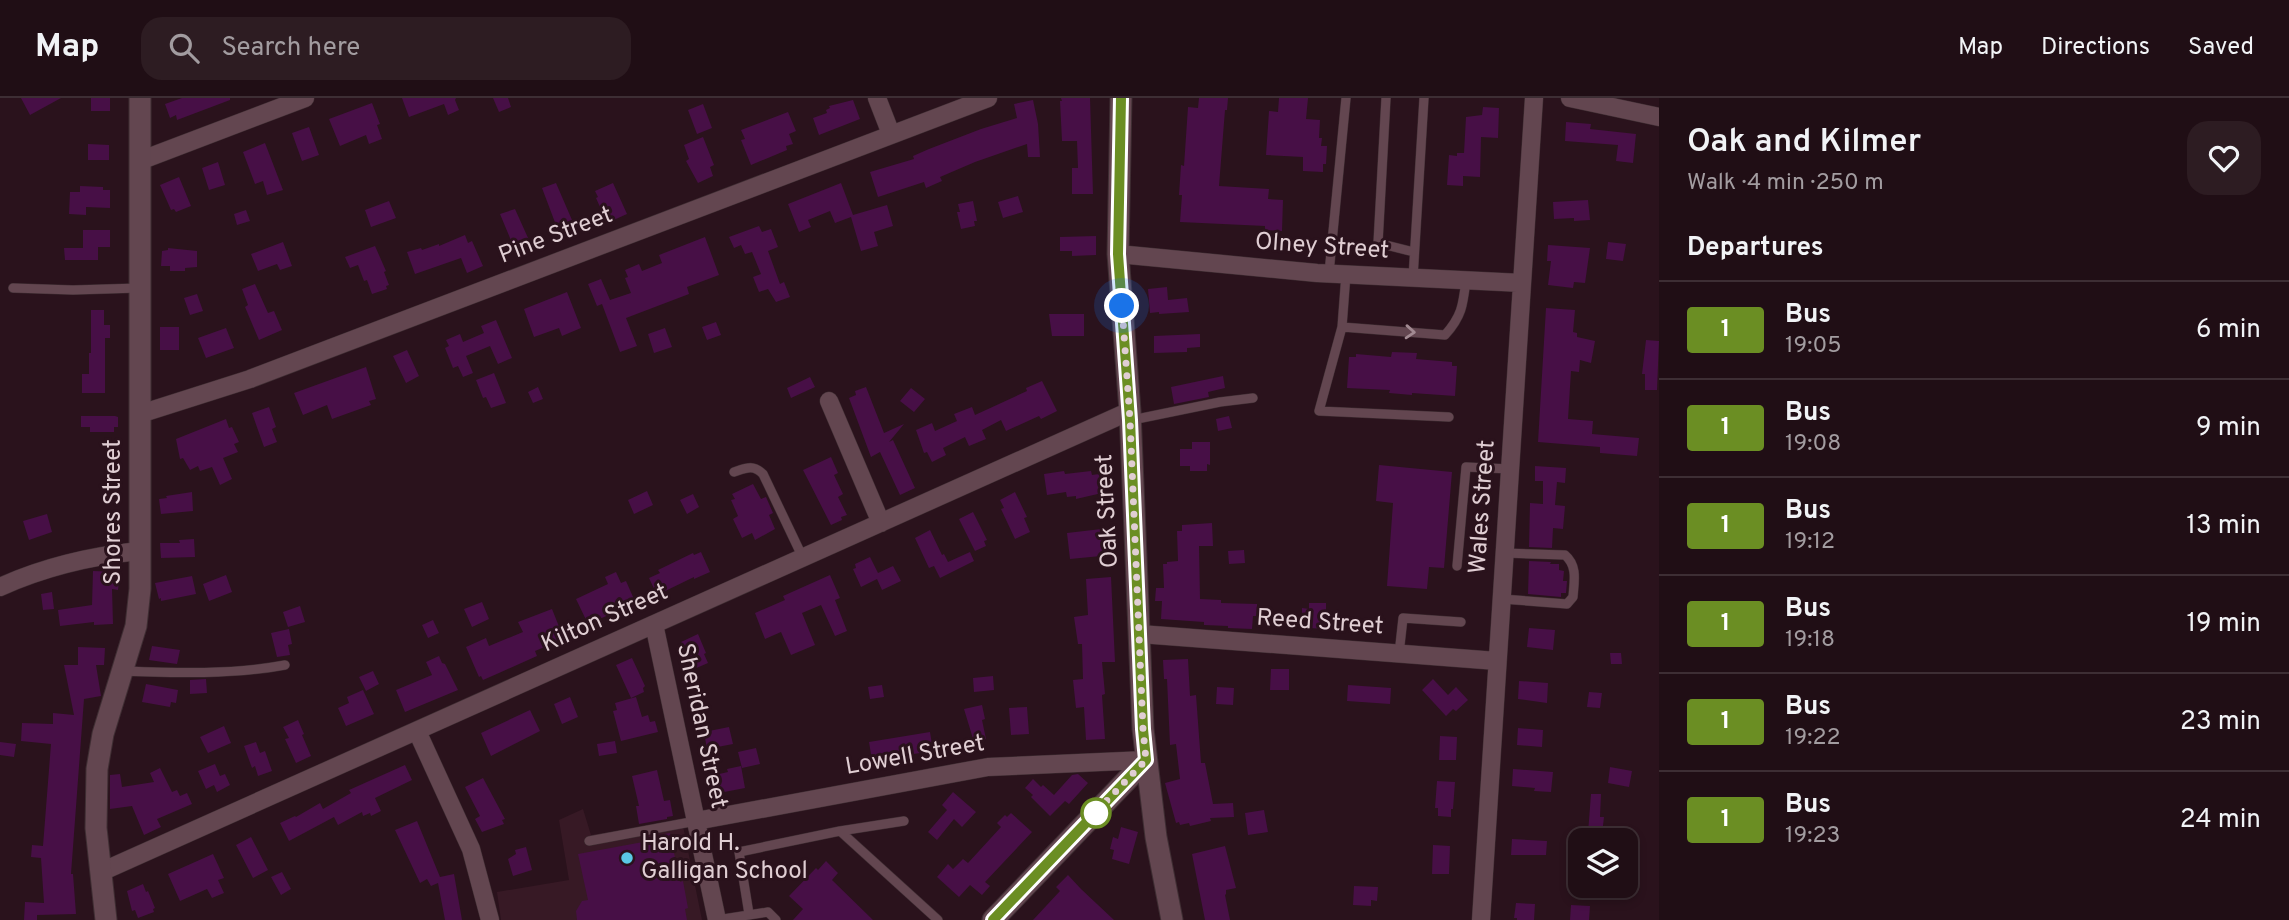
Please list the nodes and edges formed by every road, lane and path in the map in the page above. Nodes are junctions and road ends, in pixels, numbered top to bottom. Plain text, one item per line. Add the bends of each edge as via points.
1 (140, 98) edge
2 (305, 98) edge
3 (877, 98) edge
4 (988, 98) edge
5 (1121, 98) edge
6 (1346, 98) edge
7 (1386, 98) edge
8 (1424, 98) edge
9 (1534, 98) edge
10 (1570, 98) edge
11 (1659, 117) edge
12 (891, 134) junction
13 (142, 160) junction
14 (1414, 252) junction
15 (1118, 254) junction
16 (1338, 274) junction
17 (1413, 278) junction
18 (1466, 280) junction
19 (1522, 284) junction
20 (13, 288) dead end
21 (141, 288) junction
22 (1342, 327) junction
23 (1254, 398) dead end
24 (829, 401) dead end
25 (140, 414) junction
26 (1130, 416) junction
27 (1449, 417) dead end
28 (1510, 469) junction
29 (734, 472) dead end
30 (880, 523) junction
31 (139, 551) junction
32 (1504, 553) junction
33 (803, 558) junction
34 (1457, 566) dead end
35 (0, 587) edge
36 (1502, 598) junction
37 (1461, 622) dead end
38 (654, 624) junction
39 (1140, 634) junction
40 (1399, 654) junction
41 (1497, 661) junction
42 (285, 665) dead end
43 (123, 671) junction
44 (417, 731) junction
45 (1146, 760) junction
46 (696, 821) junction
47 (904, 821) dead end
48 (840, 831) junction
49 (589, 841) dead end
50 (101, 872) junction
51 (749, 914) junction
52 (106, 920) edge
53 (490, 920) edge
54 (717, 920) edge
55 (776, 920) edge
56 (938, 920) edge
57 (993, 920) edge
58 (1172, 920) edge
59 (1481, 920) edge

1 - 13 street, Shores Street
2 - 13 street
3 - 12 street
4 - 12 street, Pine Street
5 - 15 street, Oak Street
6 - 16 lane
7 - 14 lane via 1378,243
8 - 14 lane
9 - 19 street, Wales Street
10 - 11 street
12 - 25 street, Pine Street via 250,379
13 - 21 street, Shores Street
14 - 17 lane
15 - 16 street, Olney Street
15 - 26 street, Oak Street
16 - 17 street, Olney Street
16 - 22 lane
17 - 18 street, Olney Street
18 - 19 street, Olney Street
22 -> 18 lane via 1445,335 1457,322
19 - 28 street, Wales Street
20 - 21 lane
21 - 25 street, Shores Street
22 - 27 lane via 1319,411
23 - 26 lane
24 - 30 street
25 - 31 street, Shores Street
26 - 30 street, Kilton Street
26 - 39 street, Oak Street
28 - 32 street, Wales Street
28 - 34 lane via 1466,467
29 - 33 lane via 752,466 763,474
30 - 33 street, Kilton Street
31 - 35 street via 97,556
31 - 43 street, Shores Street via 138,614
32 - 36 street, Wales Street
32 - 36 lane via 1565,555 1574,566 1573,597 1567,604
33 - 38 street, Kilton Street
36 - 41 street, Wales Street
37 - 40 lane via 1403,618
38 - 44 street, Kilton Street
38 - 46 street, Sheridan Street
39 - 40 street, Reed Street
39 - 45 street, Oak Street
40 - 41 street, Reed Street
41 - 59 street, Wales Street
42 - 43 lane via 201,673
43 - 50 street, Shores Street via 97,769 95,814
44 - 50 street, Kilton Street
44 - 53 street via 471,849
45 - 46 street, Lowell Street via 988,766
45 - 57 street
45 - 58 street, Oak Street
46 - 49 lane
46 - 54 street, Sheridan Street
47 - 48 lane
48 - 51 lane via 739,852
48 - 56 lane
50 - 52 street, Shores Street
51 - 54 lane
51 - 55 lane via 768,912

